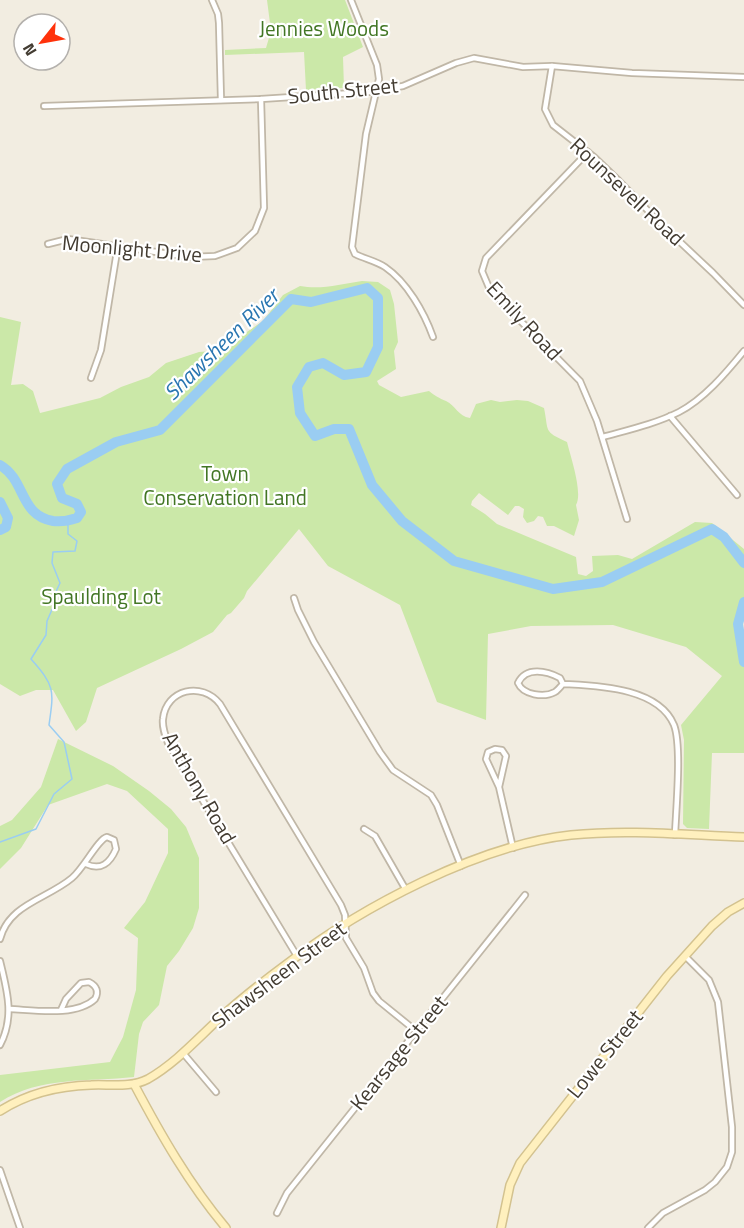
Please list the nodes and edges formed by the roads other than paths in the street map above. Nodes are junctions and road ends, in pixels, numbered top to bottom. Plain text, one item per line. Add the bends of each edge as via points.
1 (212, 0) edge
2 (351, 0) edge
3 (552, 66) junction
4 (744, 77) edge
5 (378, 91) junction
6 (261, 99) junction
7 (221, 100) junction
8 (44, 106) dead end
9 (588, 152) junction
10 (48, 244) dead end
11 (118, 246) junction
12 (744, 304) edge
13 (433, 337) dead end
14 (744, 351) edge
15 (91, 378) dead end
16 (670, 416) junction
17 (603, 437) junction
18 (736, 495) dead end
19 (627, 519) dead end
20 (294, 598) dead end
21 (563, 684) junction
22 (499, 787) junction
23 (364, 829) dead end
24 (675, 835) junction
25 (744, 837) edge
26 (513, 848) junction
27 (86, 864) junction
28 (461, 866) junction
29 (406, 890) junction
30 (525, 895) dead end
31 (744, 903) edge
32 (345, 924) junction
33 (0, 939) edge
34 (297, 956) junction
35 (685, 956) junction
36 (0, 961) edge
37 (2, 977) edge
38 (9, 1009) junction
39 (61, 1010) junction
40 (416, 1031) junction
41 (0, 1045) edge
42 (183, 1053) junction
43 (134, 1084) junction
44 (216, 1092) dead end
45 (0, 1111) edge
46 (0, 1170) edge
47 (277, 1213) dead end
48 (20, 1228) edge
49 (226, 1228) edge
50 (501, 1228) edge
51 (648, 1228) edge

1 - 7 street via 218,14
2 - 5 street via 376,65
3 - 4 street, South Street
3 - 5 street, South Street via 523,67 474,58 403,86
3 - 9 street, Rounsevell Road via 546,115 558,130
5 - 6 street, South Street
5 - 13 street via 366,134 352,246 355,254 385,266 403,285
6 - 7 street, South Street
6 - 11 street, Moonlight Drive via 265,204 249,237 233,250 205,257
7 - 8 street, South Street
9 - 12 street, Rounsevell Road
9 - 17 street, Emily Road via 486,258 482,271 490,290 580,381
10 - 11 street, Moonlight Drive via 68,239
11 - 15 street via 100,350
14 - 16 street via 696,400
16 - 17 street
16 - 18 street
17 - 19 street, Emily Road
20 - 28 street via 314,642 380,752 393,770 431,795 438,805
21 - 21 street via 560,678 539,672 528,672 518,683 522,690 540,694 555,692
21 - 24 street via 588,684 627,692 657,704 670,717 677,738
22 - 22 street via 506,760 502,750 495,749 488,752 486,759
22 - 26 street
23 - 29 street via 375,836
24 - 25 main road, Shawsheen Street
24 - 26 main road, Shawsheen Street via 571,835
26 - 28 main road, Shawsheen Street
27 - 27 street via 102,838 114,840 117,849 106,864
27 - 33 street via 67,882 16,912
28 - 29 main road, Shawsheen Street
29 - 32 main road, Shawsheen Street
30 - 40 street, Kearsage Street
31 - 35 main road, Lowe Street via 716,922
32 - 34 main road, Shawsheen Street
32 - 34 street, Anthony Road via 341,905 220,704 196,690 172,699 162,722 168,743
32 - 40 street via 346,938 373,993
34 - 42 main road, Shawsheen Street
35 - 50 main road, Lowe Street via 520,1163
35 - 51 street via 709,980 718,1002 732,1152 725,1170 712,1184 663,1213
36 - 37 street
37 - 38 street
38 - 39 street
38 - 41 street
39 - 39 street via 80,1009 92,1002 97,995 95,986 81,983
40 - 47 street, Kearsage Street via 288,1193
42 - 43 main road, Shawsheen Street via 150,1078
42 - 44 street
43 - 45 main road, Shawsheen Street via 45,1090
43 - 49 main road via 184,1173
46 - 48 street

